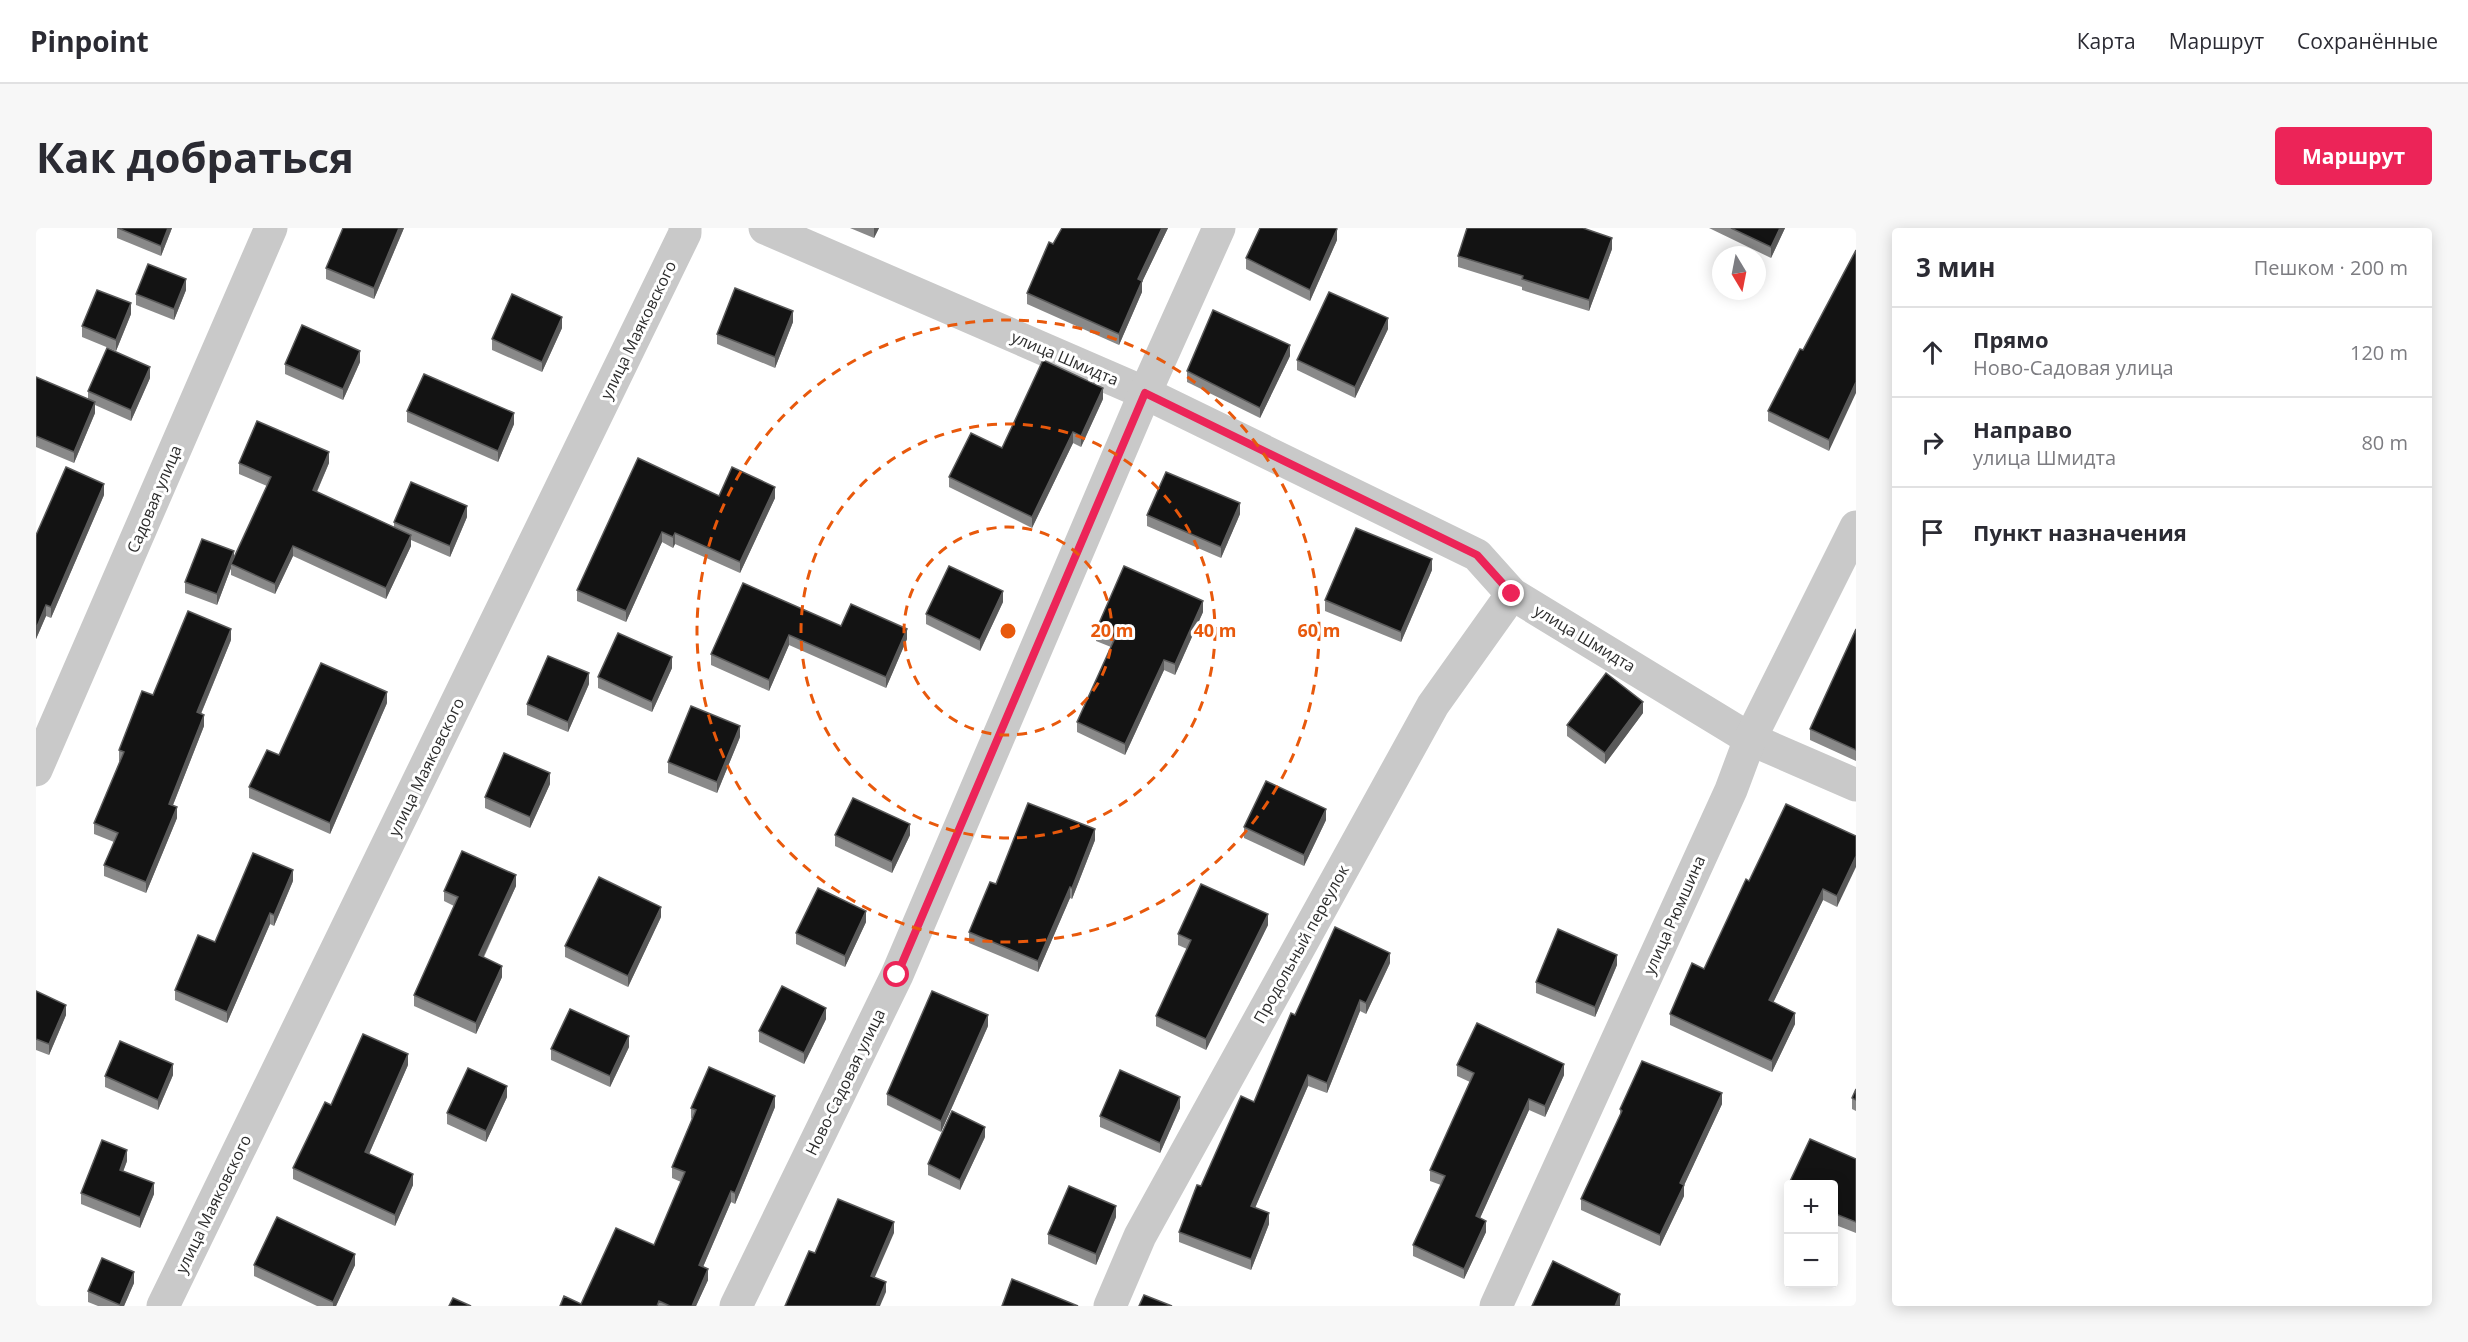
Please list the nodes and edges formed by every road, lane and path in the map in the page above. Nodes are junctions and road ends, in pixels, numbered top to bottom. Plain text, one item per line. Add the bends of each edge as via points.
1 (271, 228) edge
2 (685, 228) edge
3 (765, 228) edge
4 (1219, 228) edge
5 (1145, 393) junction
6 (1856, 527) edge
7 (1512, 594) junction
8 (1750, 740) junction
9 (36, 770) edge
10 (1856, 785) edge
11 (163, 1306) edge
12 (736, 1306) edge
13 (1110, 1306) edge
14 (1496, 1306) edge

1 - 9 street, Садовая улица
2 - 11 street, улица Маяковского via 686,234
3 - 5 street, улица Шмидта
4 - 5 street, Ново-Садовая улица
5 - 7 street, улица Шмидта via 1477,555
5 - 12 street, Ново-Садовая улица via 897,975
6 - 8 street, улица Рюмшина
7 - 8 street, улица Шмидта
7 - 13 street, Продольный переулок via 1433,705 1140,1236
8 - 10 street, улица Шмидта
8 - 14 street, улица Рюмшина via 1726,801

